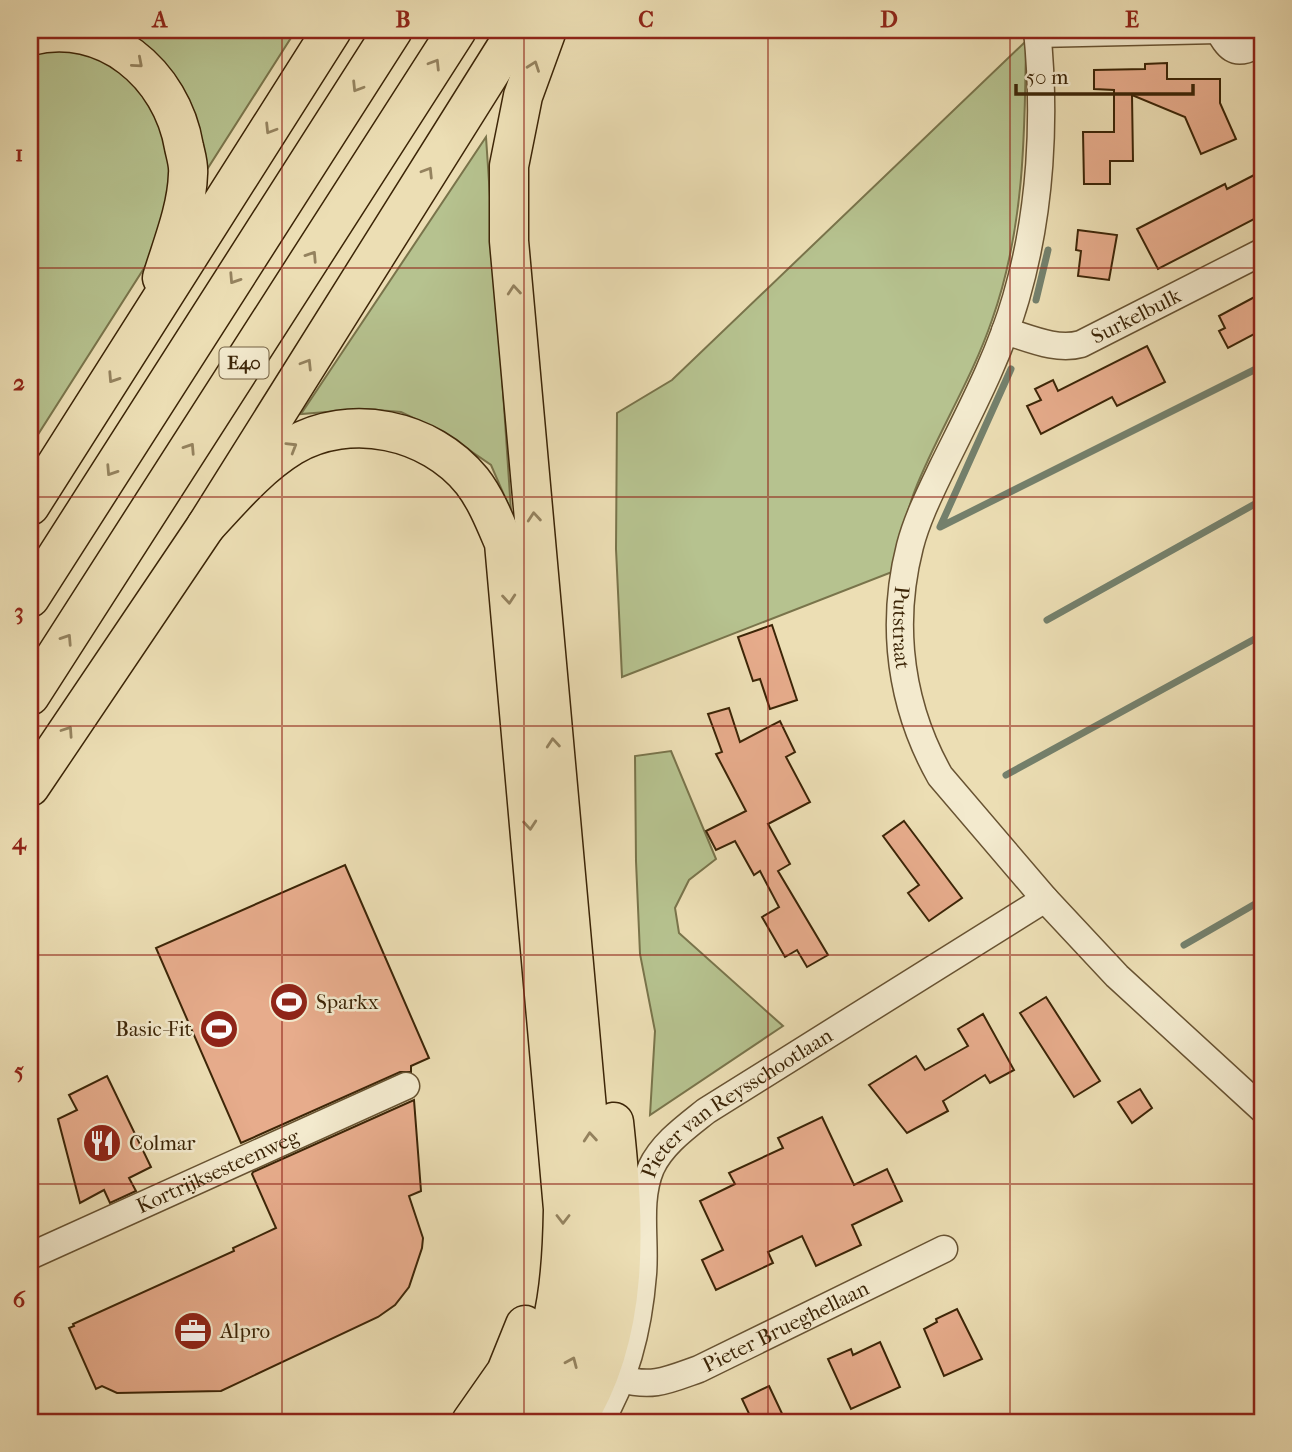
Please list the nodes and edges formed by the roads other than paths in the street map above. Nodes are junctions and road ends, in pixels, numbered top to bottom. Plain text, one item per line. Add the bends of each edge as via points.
1 (332, 30) edge
2 (393, 30) edge
3 (457, 30) edge
4 (517, 30) edge
5 (547, 30) edge
6 (1256, 30) edge
7 (1037, 32) edge
8 (30, 36) edge
9 (1262, 252) edge
10 (150, 320) junction
11 (1005, 331) junction
12 (30, 506) edge
13 (206, 526) junction
14 (30, 598) edge
15 (30, 696) edge
16 (30, 787) edge
17 (559, 811) junction
18 (1045, 899) junction
19 (539, 931) junction
20 (407, 1086) dead end
21 (1262, 1109) edge
22 (944, 1249) dead end
23 (30, 1256) edge
24 (621, 1379) junction
25 (471, 1422) edge
26 (503, 1422) edge
27 (541, 1422) edge
28 (575, 1422) edge
29 (600, 1422) edge

1 -> 10 highway
2 -> 14 highway, E40
15 -> 3 highway, E40
13 -> 4 highway
17 -> 5 highway via 509,241 509,166 523,96
6 - 7 street, Putstraat via 1254,46 1244,51 1234,51 1218,30
7 - 11 street, Putstraat via 1040,123 1033,214 1026,260
8 -> 10 highway via 50,31 96,37 124,51 148,72 170,104 182,134 188,172 184,203
9 - 11 street, Surkelbulk via 1081,344 1059,346
10 -> 12 highway
11 - 18 street, Putstraat via 911,544 903,574 900,636 909,702 940,776
16 -> 13 highway
13 -> 19 highway via 262,468 292,446 347,428 407,436 432,447 472,481 504,543
27 -> 17 highway via 576,1354 588,1311 596,1209
17 - 28 highway via 577,829 623,1229 621,1284 613,1328 600,1372
18 - 21 street, Putstraat via 1117,976
18 - 24 street, Pieter van Reysschootlaan via 706,1111 667,1145 652,1167 645,1190 643,1273
19 - 25 highway via 528,955 536,1272 526,1324 506,1372
19 -> 26 highway via 563,1209 562,1264 546,1345 528,1388
20 - 23 street, Kortrijksesteenweg
22 - 24 street, Pieter Brueghellaan via 699,1369 658,1383
24 - 29 street, Pieter van Reysschootlaan

